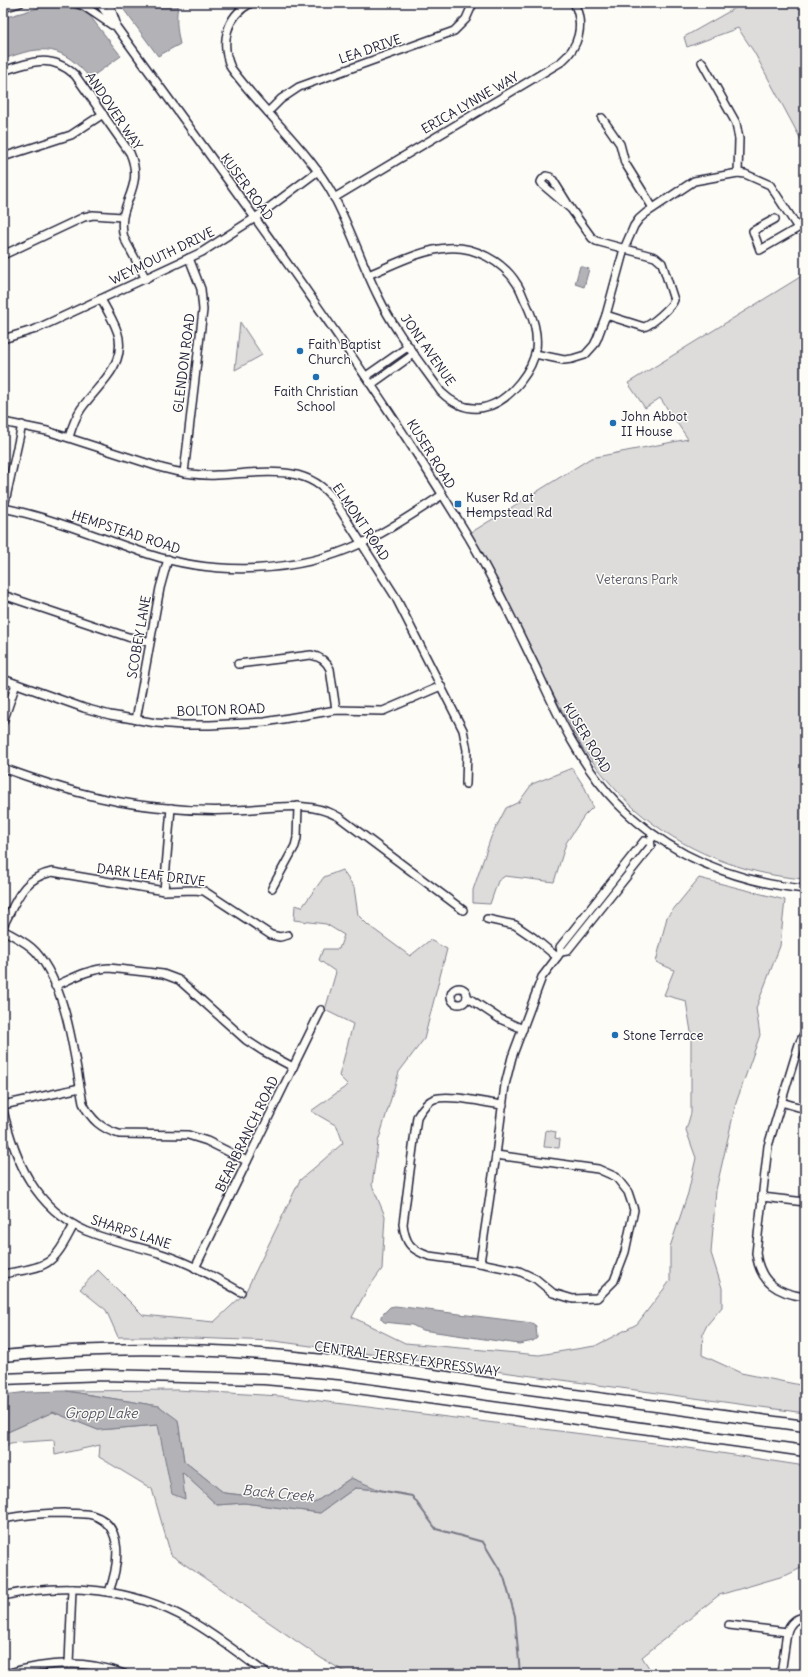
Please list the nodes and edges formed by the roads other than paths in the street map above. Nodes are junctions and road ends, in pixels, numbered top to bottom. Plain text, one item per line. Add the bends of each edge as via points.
1 (20, 3) edge
2 (76, 3) edge
3 (99, 3) edge
4 (109, 3) edge
5 (251, 3) edge
6 (473, 3) edge
7 (574, 3) edge
8 (3, 8) edge
9 (119, 30) junction
10 (702, 62) dead end
11 (3, 71) edge
12 (268, 112) junction
13 (103, 114) junction
14 (602, 118) dead end
15 (3, 157) edge
16 (318, 171) junction
17 (738, 173) junction
18 (334, 198) junction
19 (653, 208) junction
20 (571, 209) junction
21 (122, 217) junction
22 (254, 218) junction
23 (775, 219) dead end
24 (624, 249) junction
25 (3, 255) edge
26 (190, 258) junction
27 (368, 275) junction
28 (146, 279) junction
29 (101, 299) junction
30 (606, 315) junction
31 (3, 339) edge
32 (409, 346) junction
33 (414, 354) junction
34 (535, 354) junction
35 (366, 376) junction
36 (372, 384) junction
37 (3, 422) edge
38 (22, 425) junction
39 (69, 437) junction
40 (184, 473) junction
41 (442, 495) junction
42 (3, 509) edge
43 (362, 543) junction
44 (168, 559) junction
45 (3, 595) edge
46 (150, 642) junction
47 (238, 664) dead end
48 (3, 679) edge
49 (16, 684) junction
50 (440, 686) junction
51 (336, 710) junction
52 (136, 720) junction
53 (3, 722) edge
54 (3, 768) edge
55 (466, 784) dead end
56 (298, 806) junction
57 (171, 808) junction
58 (655, 835) junction
59 (650, 841) junction
60 (272, 888) dead end
61 (805, 889) edge
62 (164, 891) junction
63 (602, 895) junction
64 (608, 900) junction
65 (463, 910) dead end
66 (487, 919) dead end
67 (3, 926) edge
68 (3, 930) edge
69 (288, 935) dead end
70 (559, 954) junction
71 (55, 986) junction
72 (467, 997) dead end
73 (321, 1010) dead end
74 (523, 1029) junction
75 (805, 1032) edge
76 (293, 1067) junction
77 (80, 1088) junction
78 (781, 1102) junction
79 (3, 1105) edge
80 (503, 1105) junction
81 (805, 1109) edge
82 (3, 1110) edge
83 (496, 1155) junction
84 (247, 1161) junction
85 (762, 1197) junction
86 (805, 1202) edge
87 (74, 1224) junction
88 (480, 1263) junction
89 (195, 1268) junction
90 (3, 1274) edge
91 (241, 1292) dead end
92 (805, 1297) edge
93 (3, 1356) edge
94 (3, 1379) edge
95 (805, 1426) edge
96 (805, 1451) edge
97 (3, 1519) edge
98 (72, 1589) junction
99 (109, 1592) junction
100 (3, 1596) edge
101 (805, 1617) edge
102 (729, 1625) dead end
103 (787, 1632) junction
104 (69, 1664) junction
105 (6, 1674) edge
106 (124, 1674) edge
107 (267, 1674) edge
108 (782, 1674) edge

1 - 8 street
2 - 9 street via 98,14
3 - 9 street, KUSER ROAD
4 - 9 street
5 - 12 street, JONI AVENUE via 239,11 229,26 225,51 231,68
6 - 12 street, LEA DRIVE via 466,19 450,33 299,86
7 - 18 street, ERICA LYNNE WAY via 579,16 579,34 573,50 561,62
9 - 22 street, KUSER ROAD
10 - 17 street via 737,127
11 - 13 street, ANDOVER WAY via 35,61 61,65 75,75
12 - 16 street, JONI AVENUE
13 - 15 street via 70,135
13 - 21 street, ANDOVER WAY via 130,153 135,169 134,187
14 - 19 street via 620,144 625,163
16 - 18 street, JONI AVENUE
16 - 22 street, WEYMOUTH DRIVE
17 - 19 street via 694,181
17 - 23 street via 770,185 798,228 760,250 753,231
18 - 27 street, JONI AVENUE
19 - 24 street via 634,226
20 - 20 street via 553,180 546,176 541,182 543,185
20 - 24 street via 592,238
21 - 25 street via 102,214 84,217
21 - 28 street, ANDOVER WAY via 124,238
22 - 26 street, WEYMOUTH DRIVE via 218,243
22 - 35 street, KUSER ROAD
24 - 30 street
24 - 30 street via 659,259 674,300 644,326
26 - 28 street, WEYMOUTH DRIVE
26 - 40 street, GLENDON ROAD via 201,289 203,310
27 - 32 street, JONI AVENUE via 390,318
27 - 34 street, JONI AVENUE via 439,248 462,248 483,254 502,266 517,284 534,321 537,340
28 - 29 street, WEYMOUTH DRIVE
29 - 31 street, WEYMOUTH DRIVE via 36,329
29 - 39 street via 117,330 119,355 112,371 76,417
30 - 34 street via 594,345 585,355 564,360
32 - 33 street, JONI AVENUE
32 - 35 street
33 - 34 street, JONI AVENUE via 447,398 462,406 480,408 497,404 513,391 529,369
33 - 36 street
35 - 36 street, KUSER ROAD
36 - 41 street, KUSER ROAD
37 - 38 street, ELMONT ROAD
38 - 39 street, ELMONT ROAD
38 - 42 street
39 - 40 street, ELMONT ROAD
40 - 43 street, ELMONT ROAD via 289,473 306,477 330,494
41 - 43 street, HEMPSTEAD ROAD via 395,526
41 - 58 street, KUSER ROAD via 476,549 586,765 616,802
42 - 44 street, HEMPSTEAD ROAD via 44,518
43 - 44 street, HEMPSTEAD ROAD via 316,559 273,566 229,568
43 - 50 street, ELMONT ROAD via 395,596
44 - 46 street, SCOBEY LANE
45 - 46 street
46 - 52 street, SCOBEY LANE
47 - 51 street via 317,656 323,659 330,669
48 - 49 street, BOLTON ROAD
49 - 52 street, BOLTON ROAD via 84,708
49 - 53 street
50 - 51 street, BOLTON ROAD via 383,712
50 - 55 street, ELMONT ROAD via 466,740
51 - 52 street, BOLTON ROAD via 237,724 182,725
54 - 57 street via 84,794 129,804
56 - 57 street via 233,810
56 - 60 street via 295,846
56 - 65 street via 320,808 339,817
57 - 62 street
58 - 59 street
58 - 61 street, KUSER ROAD via 688,856 726,872 765,884
59 - 63 street via 644,841
59 - 64 street via 651,846
62 - 67 street, DARK LEAF DRIVE via 59,872 43,874 24,886
62 - 69 street, DARK LEAF DRIVE via 204,892 271,935
63 - 64 street
63 - 70 street via 560,947
64 - 70 street via 567,951
66 - 70 street via 514,925
68 - 71 street via 36,952
70 - 74 street via 542,977
71 - 76 street via 99,968 171,976 185,984 246,1040
71 - 77 street via 67,1020
72 - 74 street via 500,1019
73 - 76 street, BEAR BRANCH ROAD
74 - 80 street via 512,1057
75 - 78 street
76 - 84 street, BEAR BRANCH ROAD
77 - 79 street
77 - 84 street via 83,1104 91,1117 103,1128 128,1134 198,1137
78 - 81 street
78 - 85 street via 768,1146
80 - 83 street
80 - 88 street via 446,1097 433,1099 417,1117 403,1224 404,1236 409,1245 421,1254
82 - 87 street, SHARPS LANE via 15,1153 29,1181 47,1204
83 - 88 street
83 - 88 street via 598,1169 616,1177 628,1192 634,1210 625,1252 614,1281 597,1298 573,1299 553,1293 536,1279 519,1270
84 - 89 street, BEAR BRANCH ROAD
85 - 86 street
85 - 92 street via 756,1253 760,1269 775,1288 789,1295
87 - 89 street, SHARPS LANE via 97,1235 163,1254
87 - 90 street via 58,1252 47,1263
89 - 91 street, SHARPS LANE
93 - 95 highway, CENTRAL JERSEY EXPRESSWAY via 148,1350 290,1356
94 - 96 highway via 103,1375 264,1379 350,1388
97 - 99 street via 57,1513 90,1515 103,1521 112,1531 116,1542 114,1572
98 - 99 street
98 - 100 street via 34,1590
98 - 104 street
99 - 107 street via 150,1603 188,1619
101 - 103 street via 792,1622
102 - 103 street
103 - 108 street
104 - 105 street via 35,1666
104 - 106 street via 98,1667

